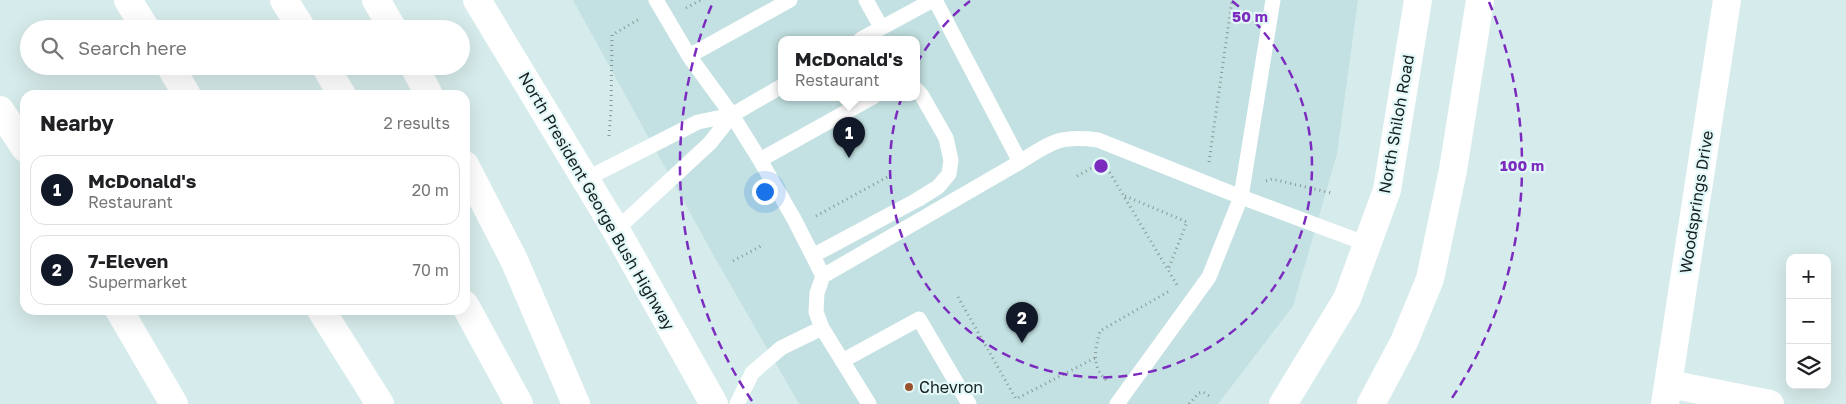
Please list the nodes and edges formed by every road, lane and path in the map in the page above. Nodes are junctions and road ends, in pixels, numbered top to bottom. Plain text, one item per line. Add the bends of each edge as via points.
1 (128, 0) edge
2 (284, 0) edge
3 (376, 0) edge
4 (477, 0) edge
5 (656, 0) edge
6 (701, 0) edge
7 (790, 0) edge
8 (866, 0) edge
9 (934, 0) edge
10 (1232, 0) edge
11 (1273, 0) edge
12 (1418, 0) edge
13 (1480, 0) edge
14 (1727, 0) edge
15 (681, 5) dead end
16 (647, 15) dead end
17 (140, 20) edge
18 (296, 20) edge
19 (388, 20) edge
20 (881, 27) junction
21 (866, 36) edge
22 (689, 56) junction
23 (175, 75) edge
24 (330, 75) edge
25 (419, 75) edge
26 (778, 88) edge
27 (184, 90) edge
28 (339, 90) edge
29 (426, 90) edge
30 (920, 94) edge
31 (866, 101) edge
32 (0, 110) edge
33 (732, 116) junction
34 (609, 136) dead end
35 (20, 140) edge
36 (760, 160) junction
37 (1020, 162) junction
38 (1216, 166) dead end
39 (891, 174) dead end
40 (470, 175) edge
41 (1077, 176) dead end
42 (586, 179) junction
43 (1266, 181) dead end
44 (1331, 194) dead end
45 (1124, 196) junction
46 (1240, 197) junction
47 (812, 218) dead end
48 (616, 230) junction
49 (1367, 244) junction
50 (763, 245) dead end
51 (814, 255) junction
52 (733, 261) dead end
53 (1168, 270) junction
54 (823, 276) junction
55 (958, 297) dead end
56 (122, 315) edge
57 (324, 315) edge
58 (470, 315) edge
59 (822, 328) junction
60 (1095, 358) junction
61 (842, 361) junction
62 (1109, 383) dead end
63 (1667, 394) edge
64 (1211, 398) dead end
65 (174, 404) edge
66 (380, 404) edge
67 (519, 404) edge
68 (576, 404) edge
69 (714, 404) edge
70 (737, 404) edge
71 (869, 404) edge
72 (969, 404) edge
73 (1116, 404) edge
74 (1189, 404) edge
75 (1283, 404) edge
76 (1371, 404) edge
77 (1770, 404) edge

1 - 17 main road
2 - 18 main road
3 - 19 main road
4 - 42 main road, North President George Bush Highway
5 - 22 lane
6 - 15 path via 684,10
7 - 22 lane
8 - 20 lane
9 - 20 lane
9 - 37 lane
10 - 38 path via 1209,163
11 - 46 lane
12 - 49 main road, North Shiloh Road via 1387,190
13 - 76 main road via 1453,170 1430,279 1404,342
14 - 63 main road, Woodsprings Drive
16 - 34 path via 612,35
20 - 21 lane
22 - 33 lane
23 - 27 main road
24 - 28 main road
25 - 29 main road
26 - 33 lane
30 - 51 lane via 946,138 951,160 949,174 938,187 917,200
31 - 36 lane
32 - 35 main road
33 - 36 lane
33 - 42 lane via 698,122
33 - 48 lane via 710,143
36 - 51 lane
37 - 46 lane via 1056,140 1078,137 1098,140
37 - 54 lane
39 - 47 path
40 - 68 main road via 514,260
41 - 45 path via 1104,163
42 - 48 main road, North President George Bush Highway
43 - 44 path via 1272,179
45 - 53 path
45 - 53 path via 1187,222
46 - 49 lane
46 - 73 lane via 1209,277
48 - 69 main road, North President George Bush Highway
49 - 75 main road, North Shiloh Road via 1347,299
50 - 52 path
51 - 54 lane
53 - 60 path via 1178,286 1100,331
54 - 59 lane via 817,292 816,312
55 - 60 path via 1016,399
56 - 65 main road
57 - 66 main road
58 - 67 main road
59 - 61 lane
59 - 70 lane via 781,348 752,373
60 - 62 path via 1098,373
61 - 71 lane
61 - 72 lane via 920,319
63 - 77 main road
64 - 74 path via 1199,393

